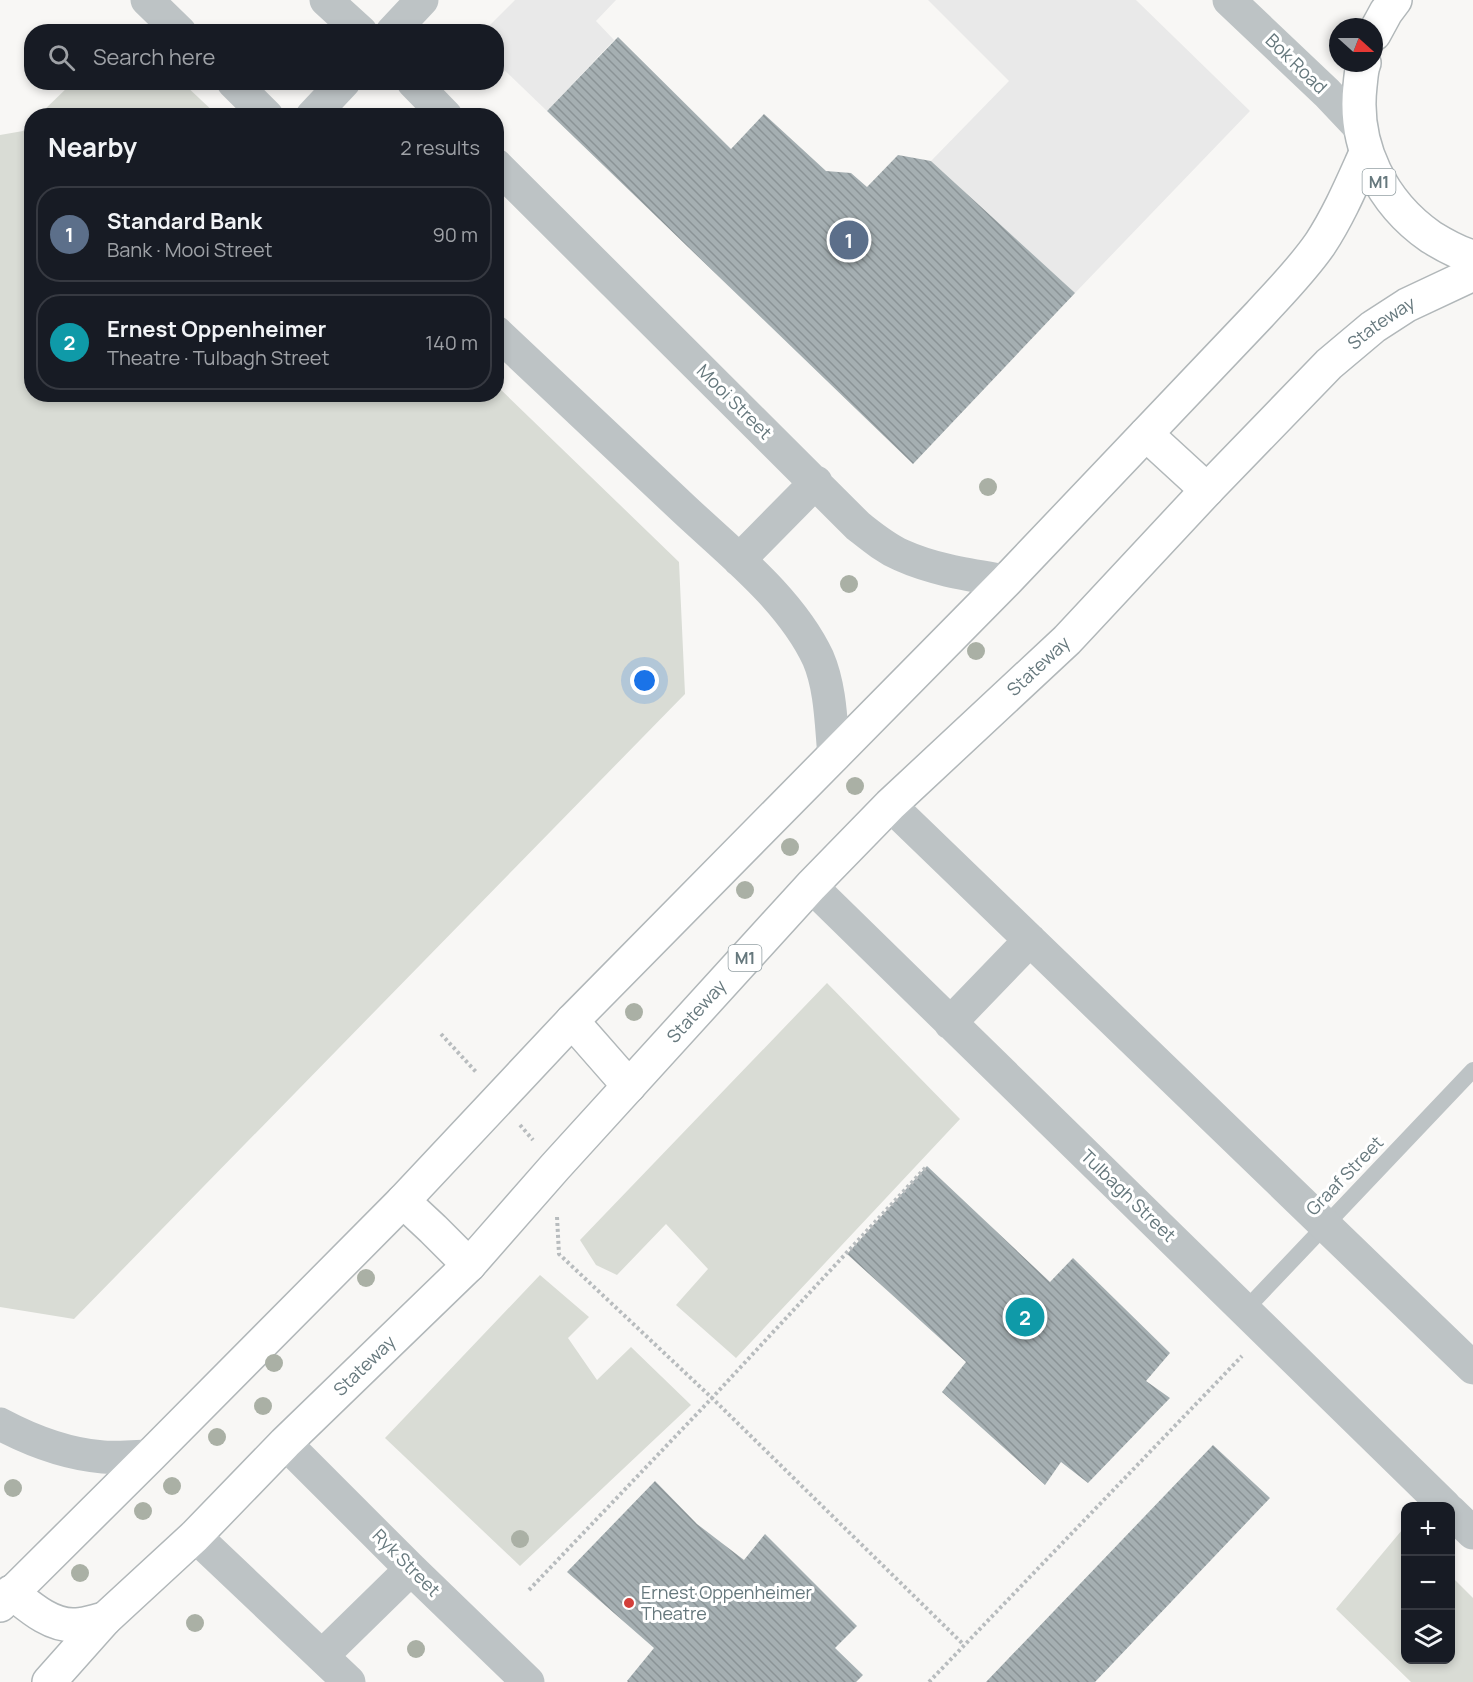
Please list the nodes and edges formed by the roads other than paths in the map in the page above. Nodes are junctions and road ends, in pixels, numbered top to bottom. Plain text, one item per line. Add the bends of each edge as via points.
1 (147, 0) edge
2 (326, 0) edge
3 (422, 0) edge
4 (1229, 0) edge
5 (1395, 0) edge
6 (1383, 18) edge
7 (172, 24) edge
8 (352, 24) edge
9 (400, 24) edge
10 (1363, 72) edge
11 (241, 90) edge
12 (336, 90) edge
13 (421, 90) edge
14 (259, 108) edge
15 (320, 108) edge
16 (438, 108) edge
17 (1364, 141) junction
18 (504, 173) edge
19 (1473, 257) edge
20 (1473, 274) edge
21 (504, 340) edge
22 (1146, 434) junction
23 (816, 482) junction
24 (1206, 490) junction
25 (739, 560) junction
26 (1006, 581) junction
27 (834, 756) junction
28 (891, 805) junction
29 (811, 886) junction
30 (1030, 940) junction
31 (572, 1021) junction
32 (950, 1023) junction
33 (1473, 1070) edge
34 (629, 1086) junction
35 (403, 1201) junction
36 (1325, 1224) junction
37 (469, 1265) junction
38 (1256, 1320) junction
39 (1473, 1368) edge
40 (0, 1424) edge
41 (285, 1443) junction
42 (150, 1456) junction
43 (1441, 1502) edge
44 (1455, 1516) edge
45 (1473, 1533) edge
46 (195, 1536) junction
47 (411, 1569) junction
48 (4, 1593) edge
49 (105, 1619) junction
50 (322, 1656) junction
51 (49, 1682) edge
52 (349, 1682) edge
53 (528, 1682) edge

1 - 7 street
2 - 8 street
3 - 9 street
4 - 17 street, Bok Road via 1327,93
5 - 6 main road
10 - 17 main road, M1 via 1359,99
11 - 14 street
12 - 15 street
13 - 16 street
17 - 19 main road, M1 via 1378,181 1395,205 1441,243
17 - 22 main road, M1 via 1343,203 1319,244 1291,281
18 - 23 street, Mooi Street
20 - 24 main road, Stateway / M1 via 1407,305 1373,327 1329,364
21 - 25 street
22 - 24 main road
22 - 26 main road, M1
23 - 25 street
23 - 26 street, Mooi Street via 858,526 899,554 935,567
24 - 28 main road, Stateway / M1 via 1067,640
25 - 27 street via 782,603 819,660 827,689
26 - 27 main road, M1
27 - 31 main road, M1
28 - 29 main road, Stateway / M1
28 - 30 street
29 - 32 street, Tulbagh Street
29 - 34 main road, Stateway / M1
30 - 32 street
30 - 36 street
31 - 34 main road
31 - 35 main road, M1
32 - 38 street, Tulbagh Street
33 - 36 lane, Graaf Street
34 - 37 main road, Stateway / M1
35 - 37 main road
35 - 42 main road, M1
36 - 38 lane, Graaf Street
36 - 39 street
37 - 41 main road, Stateway / M1
38 - 43 street, Tulbagh Street
40 - 42 street via 68,1452 103,1457
41 - 46 main road, Stateway / M1
41 - 47 street, Ryk Street
42 - 48 main road, M1
44 - 45 street
46 - 49 main road, Stateway / M1
46 - 50 street
47 - 50 street
47 - 53 street, Ryk Street
48 - 49 main road via 52,1621 73,1626
49 - 51 main road, Stateway / M1
50 - 52 street

